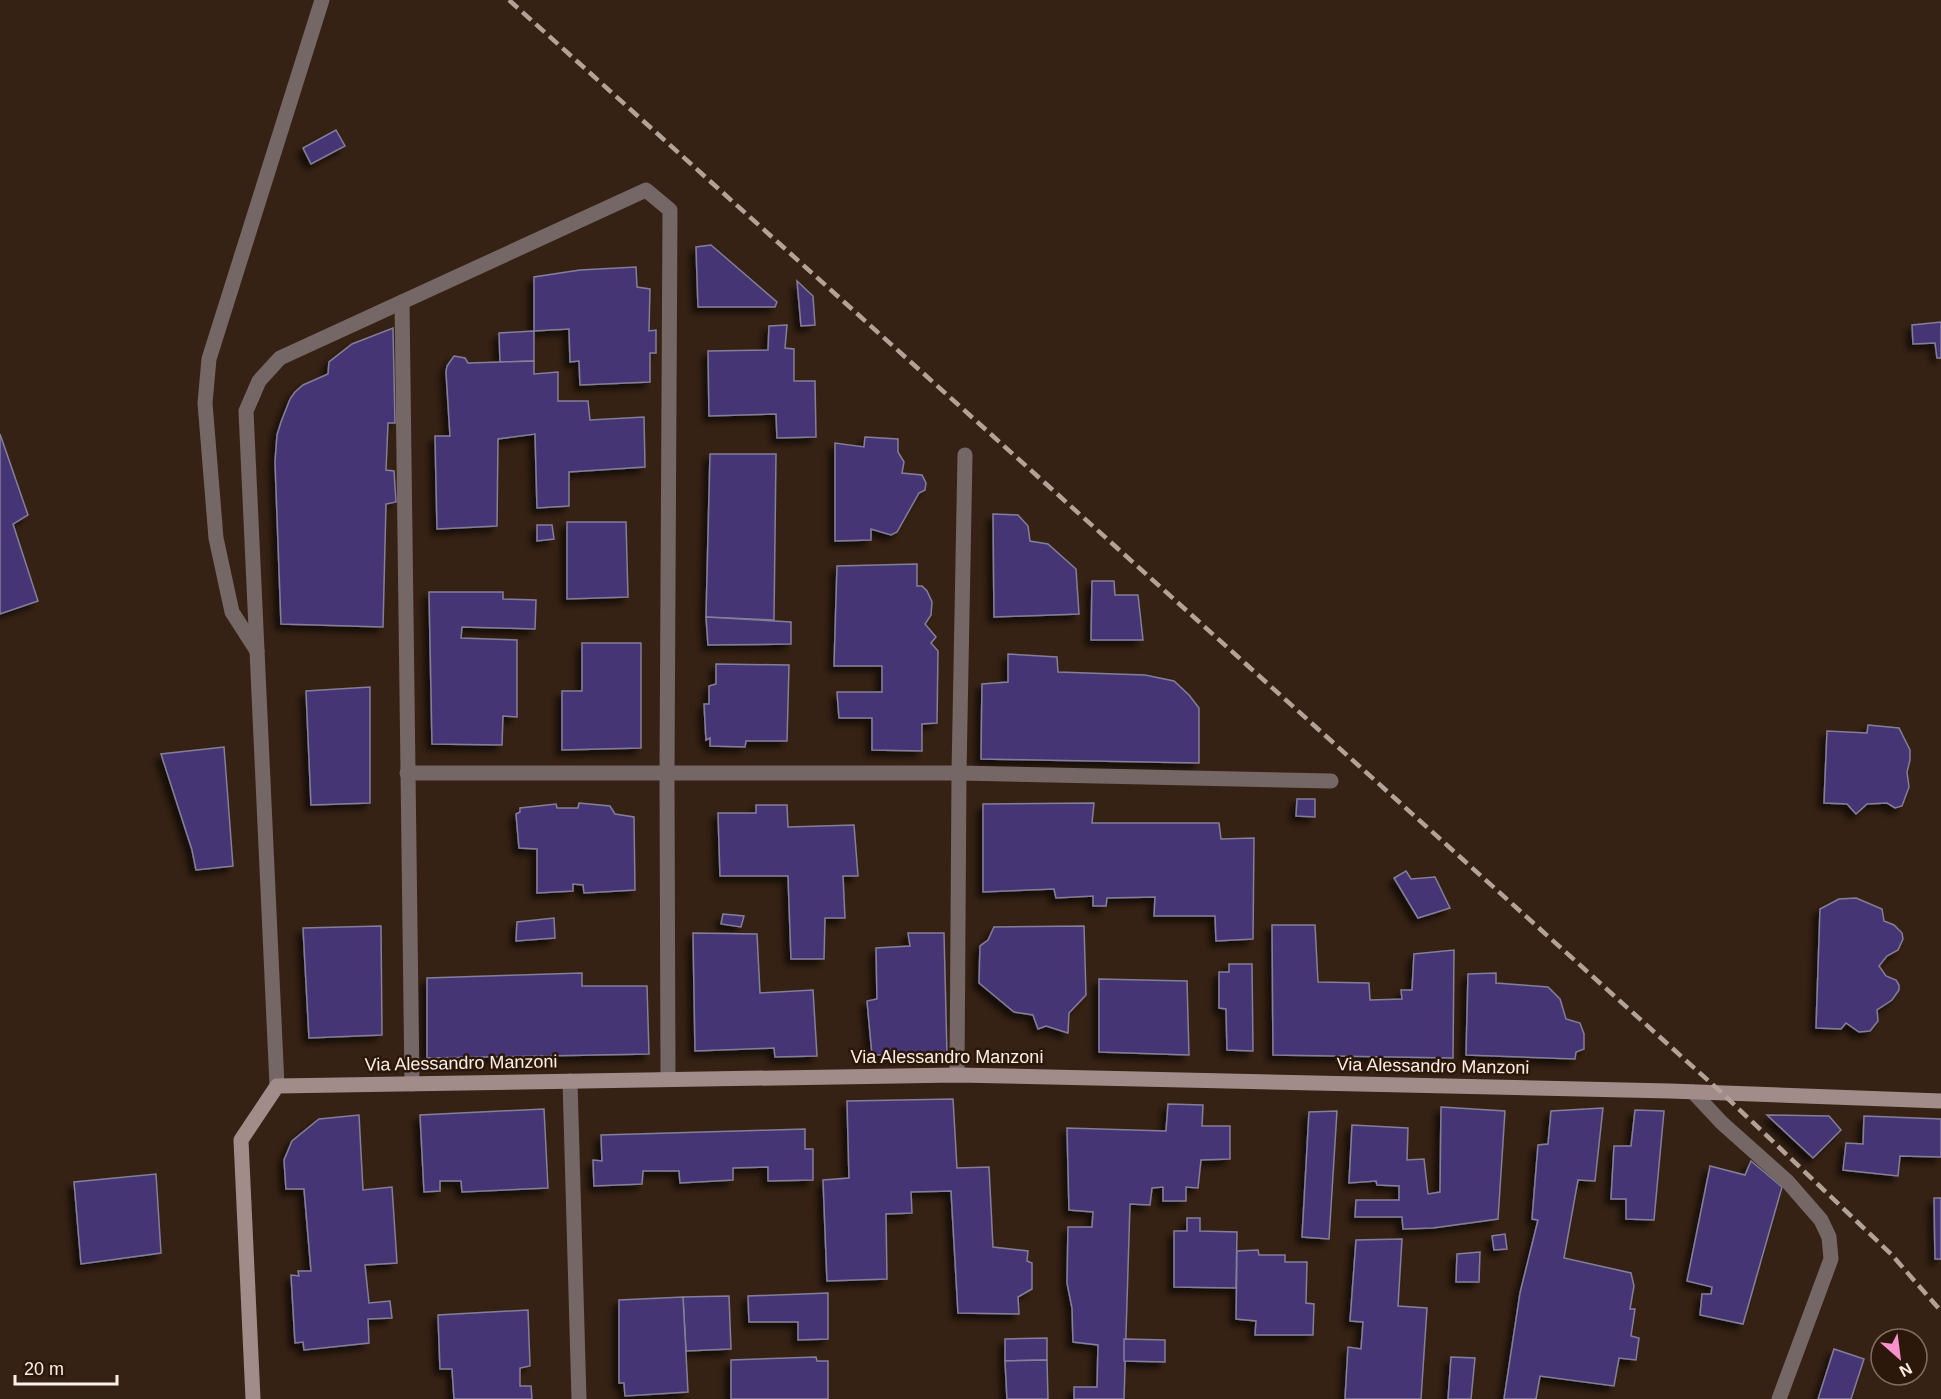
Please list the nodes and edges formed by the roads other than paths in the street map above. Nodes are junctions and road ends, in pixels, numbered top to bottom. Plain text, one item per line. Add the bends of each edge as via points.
1 (322, 0) edge
2 (402, 302) junction
3 (965, 455) dead end
4 (257, 651) junction
5 (407, 773) junction
6 (959, 773) junction
7 (667, 774) junction
8 (1331, 781) dead end
9 (957, 1075) junction
10 (668, 1079) junction
11 (570, 1081) junction
12 (412, 1084) junction
13 (277, 1086) junction
14 (1693, 1092) junction
15 (1941, 1101) edge
16 (253, 1399) edge
17 (579, 1399) edge
18 (1779, 1399) edge

1 - 4 street via 209,359 205,403 216,538 232,612
2 - 4 street via 280,358 259,381 246,411
2 - 5 street
2 - 7 street via 646,190 670,210
3 - 6 street
4 - 13 street
5 - 7 street
5 - 12 street
6 - 7 street
6 - 8 street
6 - 9 street
7 - 10 street
9 - 10 main road, Via Alessandro Manzoni
9 - 14 main road, Via Alessandro Manzoni
10 - 11 main road, Via Alessandro Manzoni
11 - 12 main road, Via Alessandro Manzoni
11 - 17 street
12 - 13 main road, Via Alessandro Manzoni
13 - 16 main road via 241,1140
14 - 15 main road, Via Alessandro Manzoni
14 - 18 street via 1722,1124 1787,1181 1821,1220 1829,1237 1831,1259

